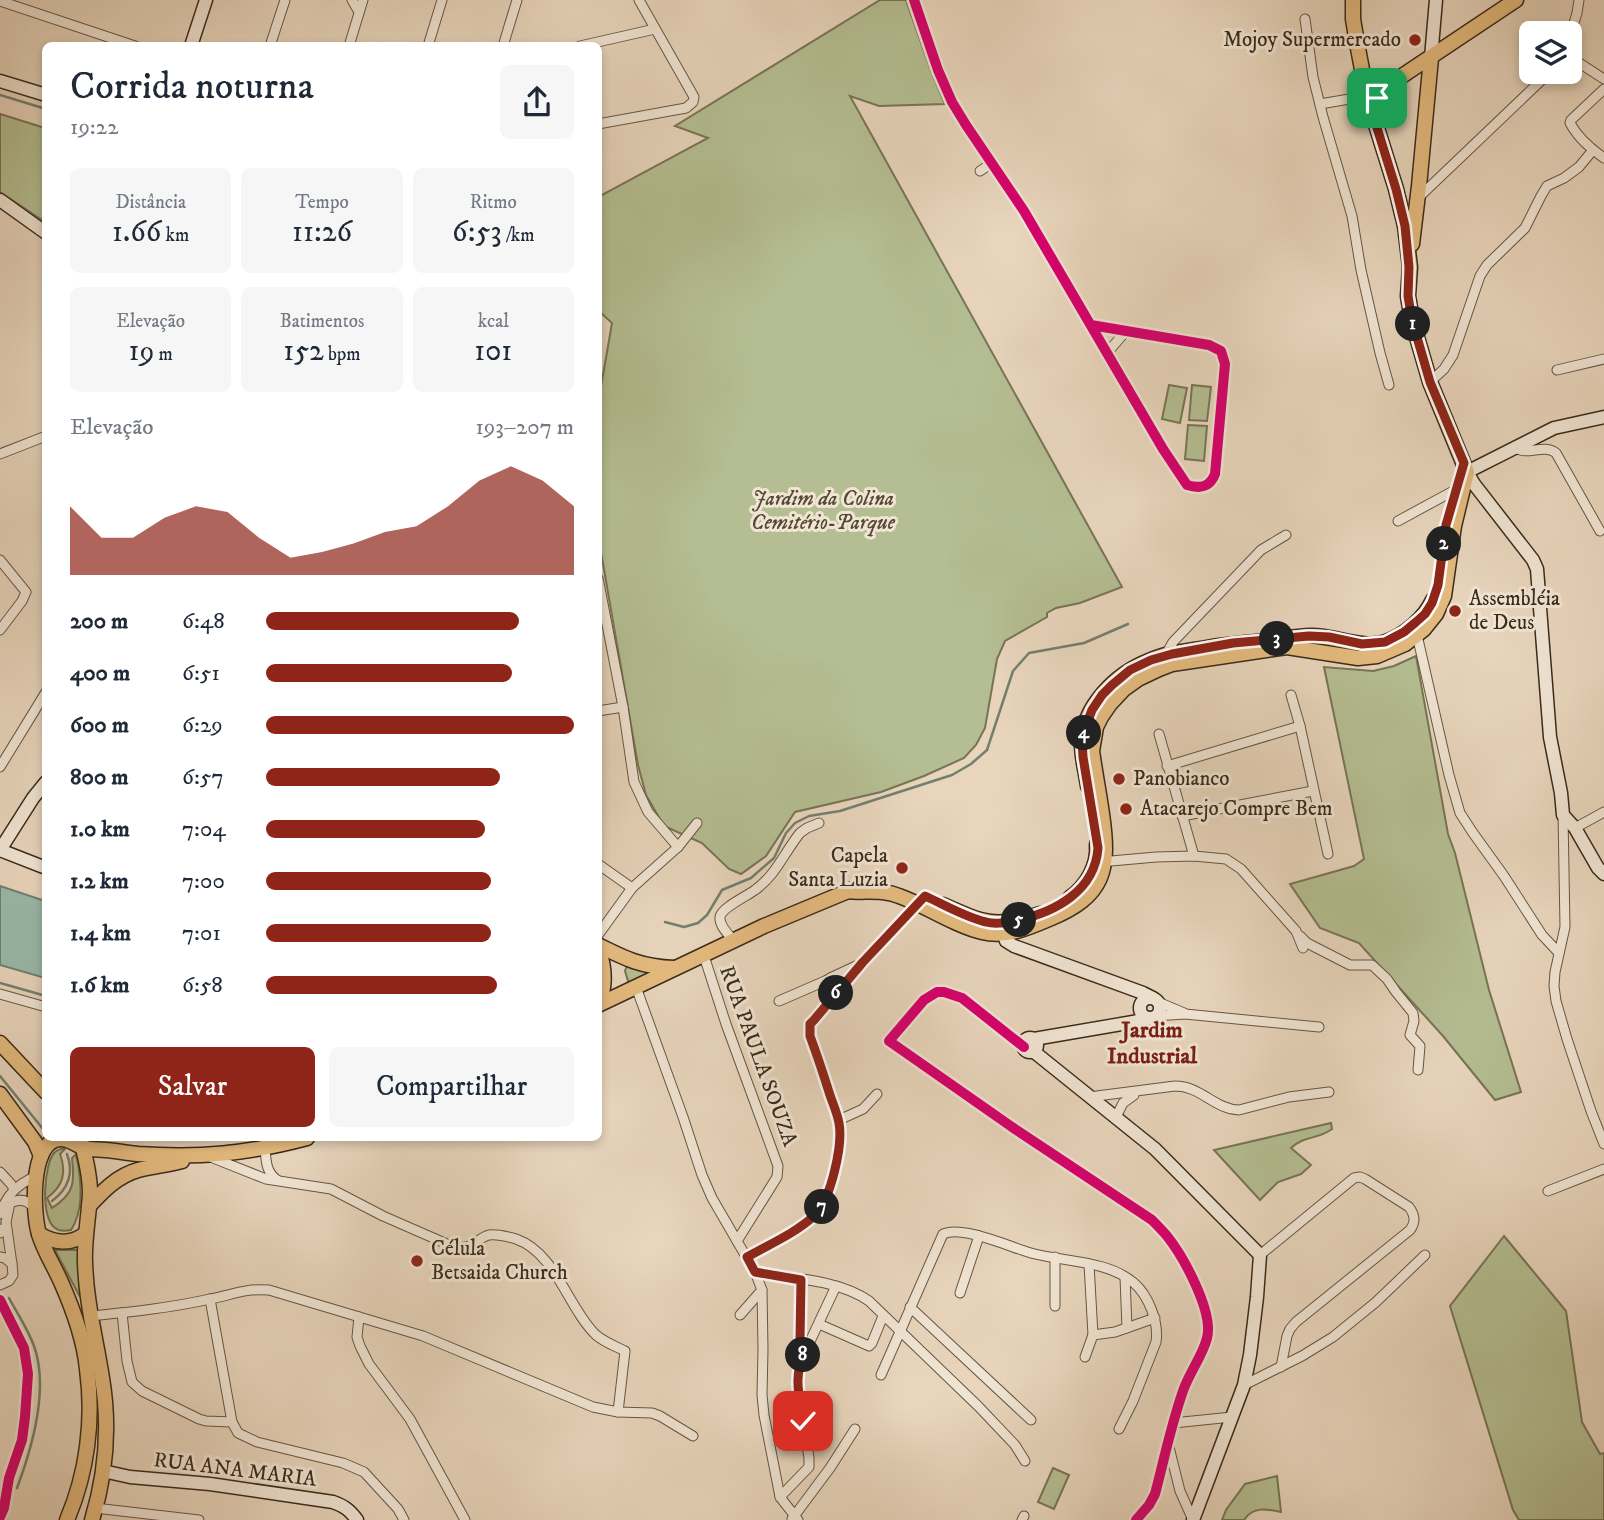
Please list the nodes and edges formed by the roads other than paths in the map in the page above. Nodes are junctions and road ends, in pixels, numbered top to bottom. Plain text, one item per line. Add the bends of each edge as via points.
1 (206, 0) edge
2 (285, 0) edge
3 (352, 0) edge
4 (363, 0) edge
5 (517, 0) edge
6 (639, 0) edge
7 (915, 0) edge
8 (1353, 0) edge
9 (1436, 0) edge
10 (1579, 0) edge
11 (0, 1) edge
12 (440, 2) edge
13 (1512, 2) edge
14 (359, 12) junction
15 (1305, 19) dead end
16 (1575, 21) edge
17 (655, 29) junction
18 (123, 42) edge
19 (192, 42) edge
20 (271, 42) edge
21 (350, 42) edge
22 (429, 42) edge
23 (504, 42) edge
24 (598, 42) edge
25 (1431, 58) junction
26 (1582, 65) edge
27 (1362, 72) junction
28 (1604, 79) edge
29 (0, 81) edge
30 (1537, 84) edge
31 (1384, 88) junction
32 (1604, 89) edge
33 (42, 94) edge
34 (1367, 96) junction
35 (1320, 104) junction
36 (1373, 115) junction
37 (602, 123) edge
38 (1593, 150) junction
39 (1604, 158) edge
40 (992, 163) junction
41 (980, 171) dead end
42 (1396, 189) junction
43 (1419, 192) junction
44 (0, 200) edge
45 (42, 230) edge
46 (1409, 267) junction
47 (1091, 325) junction
48 (1126, 331) junction
49 (1107, 353) junction
50 (1604, 359) edge
51 (1557, 370) dead end
52 (1430, 382) junction
53 (1389, 385) dead end
54 (1604, 416) edge
55 (42, 437) edge
56 (1514, 447) junction
57 (0, 453) edge
58 (1466, 467) junction
59 (1455, 490) junction
60 (1398, 521) dead end
61 (1600, 531) dead end
62 (1286, 535) dead end
63 (2, 563) edge
64 (602, 599) edge
65 (1428, 618) junction
66 (0, 630) edge
67 (1417, 635) junction
68 (1165, 656) junction
69 (1291, 695) dead end
70 (42, 699) edge
71 (623, 707) junction
72 (602, 710) edge
73 (1300, 726) junction
74 (1159, 734) dead end
75 (1167, 766) junction
76 (0, 767) edge
77 (42, 786) edge
78 (1313, 790) junction
79 (1604, 812) edge
80 (1563, 815) junction
81 (1182, 816) junction
82 (697, 823) dead end
83 (819, 823) dead end
84 (1575, 828) junction
85 (678, 847) junction
86 (0, 850) edge
87 (1328, 855) dead end
88 (1194, 856) junction
89 (1101, 862) junction
90 (42, 866) edge
91 (602, 867) edge
92 (1604, 874) edge
93 (632, 888) junction
94 (921, 900) junction
95 (602, 929) edge
96 (1001, 929) junction
97 (1296, 932) junction
98 (734, 942) junction
99 (602, 948) edge
100 (1303, 948) dead end
101 (1559, 953) junction
102 (704, 956) junction
103 (602, 959) edge
104 (863, 962) junction
105 (675, 968) junction
106 (827, 980) junction
107 (636, 987) junction
108 (837, 992) junction
109 (602, 993) edge
110 (0, 994) edge
111 (779, 1000) dead end
112 (602, 1003) edge
113 (42, 1006) edge
114 (1150, 1008) junction
115 (1185, 1014) junction
116 (1319, 1027) dead end
117 (0, 1043) edge
118 (1030, 1046) junction
119 (1418, 1070) dead end
120 (42, 1088) edge
121 (1139, 1092) junction
122 (1329, 1092) dead end
123 (0, 1094) edge
124 (877, 1094) dead end
125 (1089, 1097) junction
126 (1116, 1117) junction
127 (839, 1120) junction
128 (55, 1141) edge
129 (104, 1141) edge
130 (300, 1141) edge
131 (81, 1143) edge
132 (1604, 1144) edge
133 (237, 1152) junction
134 (126, 1153) junction
135 (265, 1155) junction
136 (41, 1156) junction
137 (205, 1156) junction
138 (1604, 1169) edge
139 (241, 1171) junction
140 (0, 1172) edge
141 (36, 1177) junction
142 (278, 1181) junction
143 (14, 1189) junction
144 (1548, 1191) dead end
145 (89, 1206) junction
146 (34, 1209) junction
147 (0, 1214) edge
148 (39, 1234) junction
149 (85, 1234) junction
150 (979, 1236) junction
151 (737, 1241) junction
152 (1260, 1255) junction
153 (1425, 1255) dead end
154 (0, 1257) edge
155 (747, 1257) junction
156 (1055, 1257) junction
157 (12, 1264) junction
158 (1089, 1264) junction
159 (755, 1272) junction
160 (1125, 1278) junction
161 (801, 1280) junction
162 (0, 1285) edge
163 (836, 1286) junction
164 (762, 1290) junction
165 (960, 1293) dead end
166 (210, 1299) junction
167 (0, 1300) edge
168 (1055, 1306) dead end
169 (910, 1307) junction
170 (122, 1312) junction
171 (740, 1315) dead end
172 (90, 1316) junction
173 (359, 1317) junction
174 (885, 1317) junction
175 (1155, 1318) junction
176 (819, 1324) junction
177 (1127, 1328) junction
178 (898, 1329) junction
179 (1093, 1335) junction
180 (805, 1352) junction
181 (1085, 1357) dead end
182 (1281, 1367) junction
183 (881, 1375) dead end
184 (1244, 1385) junction
185 (618, 1412) junction
186 (1232, 1417) junction
187 (1031, 1420) dead end
188 (232, 1422) junction
189 (1173, 1423) junction
190 (855, 1429) dead end
191 (1119, 1429) dead end
192 (693, 1436) dead end
193 (1168, 1442) junction
194 (1025, 1461) dead end
195 (103, 1471) junction
196 (77, 1497) junction
197 (782, 1499) junction
198 (93, 1514) edge
199 (0, 1517) edge
200 (794, 1517) edge
201 (150, 1518) edge
202 (67, 1520) edge
203 (73, 1520) edge
204 (199, 1520) edge
205 (357, 1520) edge
206 (404, 1520) edge
207 (465, 1520) edge
208 (1136, 1520) edge
209 (1193, 1520) edge

1 - 19 street
2 - 20 street
3 - 14 street
4 - 14 street
5 - 23 street
6 - 17 street
7 - 40 street via 944,85
8 - 27 main road
9 - 25 street
10 - 16 street
11 - 18 street
12 - 22 street
13 - 25 main road
14 - 21 street
15 - 35 street
17 - 24 street
17 - 37 street via 694,102 686,108
25 - 31 main road
25 - 43 main road
26 - 28 street
27 - 31 main road
27 - 34 main road
29 - 33 street
30 - 43 street
31 - 36 main road
32 - 38 street via 1571,120
34 - 35 street
34 - 36 main road
35 - 53 street via 1352,216
36 - 42 main road
38 - 39 street
38 - 52 street via 1579,167 1547,186 1525,228 1486,265 1453,355
40 - 41 street
40 - 47 street
42 - 43 main road
42 - 46 main road
43 - 46 main road
44 - 45 street
46 - 52 main road via 1409,309
47 - 48 street
47 - 49 street
48 - 49 street
48 - 49 street via 1209,345 1224,356 1217,458 1210,483 1194,487 1182,480
50 - 51 street
52 - 58 main road
54 - 56 street via 1554,428
55 - 57 street
56 - 58 street
56 - 61 street via 1553,450
58 - 59 main road
58 - 65 main road via 1446,586 1440,606
58 - 80 street via 1537,569 1550,737
59 - 60 street
59 - 65 main road
62 - 68 street via 1261,551 1173,642
63 - 66 street via 26,592
64 - 71 street
65 - 67 main road
65 - 68 main road via 1374,644 1309,636 1233,643
67 - 89 main road via 1368,657 1287,647 1172,664 1124,689 1101,717 1093,739 1106,840
67 - 101 street via 1460,813
68 - 89 main road via 1130,670 1112,685 1092,710 1085,728 1083,757
69 - 73 street
70 - 76 street
71 - 72 street
71 - 85 street via 634,782 649,812
73 - 75 street
73 - 78 street
74 - 75 street
75 - 81 street
77 - 86 street
78 - 81 street
78 - 87 street
79 - 84 street
80 - 84 street
80 - 101 street via 1566,927
81 - 88 street
82 - 85 street
83 - 98 street via 800,834 768,879 723,911 721,924
84 - 92 street
85 - 93 street
86 - 90 street
88 - 89 street
88 - 97 street via 1234,863
89 - 96 main road via 1100,879 1079,904 1030,927
91 - 93 street
93 - 95 street
94 - 96 main road via 978,930
94 - 98 main road via 846,891
94 - 104 street
96 - 114 street via 1014,946 1143,993
97 - 100 street
97 - 119 street via 1307,943 1350,965 1372,965 1387,979 1413,1013 1409,1035 1420,1046
98 - 102 main road
99 - 105 main road via 645,965
101 - 132 street via 1556,1001
102 - 105 main road
102 - 151 street, RUA PAULA SOUZA via 778,1166 777,1177
103 - 109 main road
104 - 106 street
104 - 108 street
105 - 107 main road
106 - 108 street via 824,991 830,995
106 - 111 street
107 - 112 main road
107 - 151 street via 707,1187
108 - 127 street via 809,1030
110 - 113 street
114 - 115 street
114 - 115 street
114 - 118 street via 1133,1022
115 - 116 street
117 - 120 main road
118 - 125 street
118 - 189 street via 962,998 944,992 930,995 889,1041 1152,1220 1167,1236 1200,1296 1209,1323 1206,1344 1185,1383
121 - 122 street via 1185,1086 1239,1110
121 - 125 street
121 - 126 street via 1122,1103
123 - 136 main road
124 - 127 street via 859,1112
125 - 126 street
126 - 152 street via 1156,1149
127 - 155 street via 834,1171 821,1208 793,1232
128 - 136 main road
129 - 134 main road
130 - 135 main road
131 - 134 main road
131 - 145 main road via 89,1171
133 - 135 main road
133 - 137 main road
133 - 139 street
134 - 137 main road
135 - 139 street via 261,1168
135 - 142 street via 270,1174
136 - 141 main road
137 - 139 street
137 - 145 main road via 125,1175
138 - 144 street
139 - 142 street
140 - 143 street
141 - 143 street
141 - 146 main road
142 - 185 street via 331,1189 454,1247 467,1248 489,1236 527,1244 559,1280 595,1334 625,1351
143 - 147 street
145 - 149 main road
146 - 148 main road
146 - 157 street via 24,1200 10,1203 6,1222
148 - 149 main road via 60,1242
148 - 196 main road via 72,1308 87,1367 89,1427
149 - 172 main road
150 - 156 street
150 - 165 street
150 - 169 street via 943,1234
151 - 155 street
152 - 182 street via 1354,1178 1365,1178 1413,1213 1410,1230 1296,1322
152 - 184 street
153 - 182 street via 1333,1337
154 - 157 street
155 - 159 street
156 - 158 street
156 - 168 street
157 - 162 street via 11,1278
158 - 160 street
158 - 179 street
159 - 161 street
159 - 164 street
160 - 175 street via 1141,1291
160 - 177 street
161 - 163 street
161 - 180 street via 800,1340
163 - 174 street via 860,1295
163 - 176 street
164 - 171 street
164 - 197 street via 762,1395
166 - 170 street
166 - 173 street via 269,1290
166 - 188 street
167 - 199 street via 24,1348 28,1374 22,1440
169 - 178 street
169 - 187 street
170 - 172 street
170 - 188 street via 130,1376 136,1387 199,1419
172 - 195 main road via 105,1404
173 - 185 street via 423,1336 574,1400
173 - 207 street via 357,1337 369,1364 410,1419
174 - 176 street via 869,1346
174 - 178 street
175 - 177 street
175 - 191 street via 1156,1342
176 - 180 street
177 - 179 street
178 - 183 street
178 - 194 street via 978,1406
179 - 181 street
180 - 197 street via 797,1383 810,1463
182 - 184 street
184 - 186 street
185 - 192 street via 652,1413
186 - 189 street
186 - 209 street
188 - 206 street via 238,1433 257,1442 364,1472
189 - 193 street
190 - 200 street
193 - 208 street via 1155,1494
193 - 209 street
195 - 198 main road
195 - 205 street, RUA ANA MARIA via 333,1502 351,1511
196 - 202 main road
196 - 203 main road
197 - 200 street
198 - 201 street
201 - 204 street

